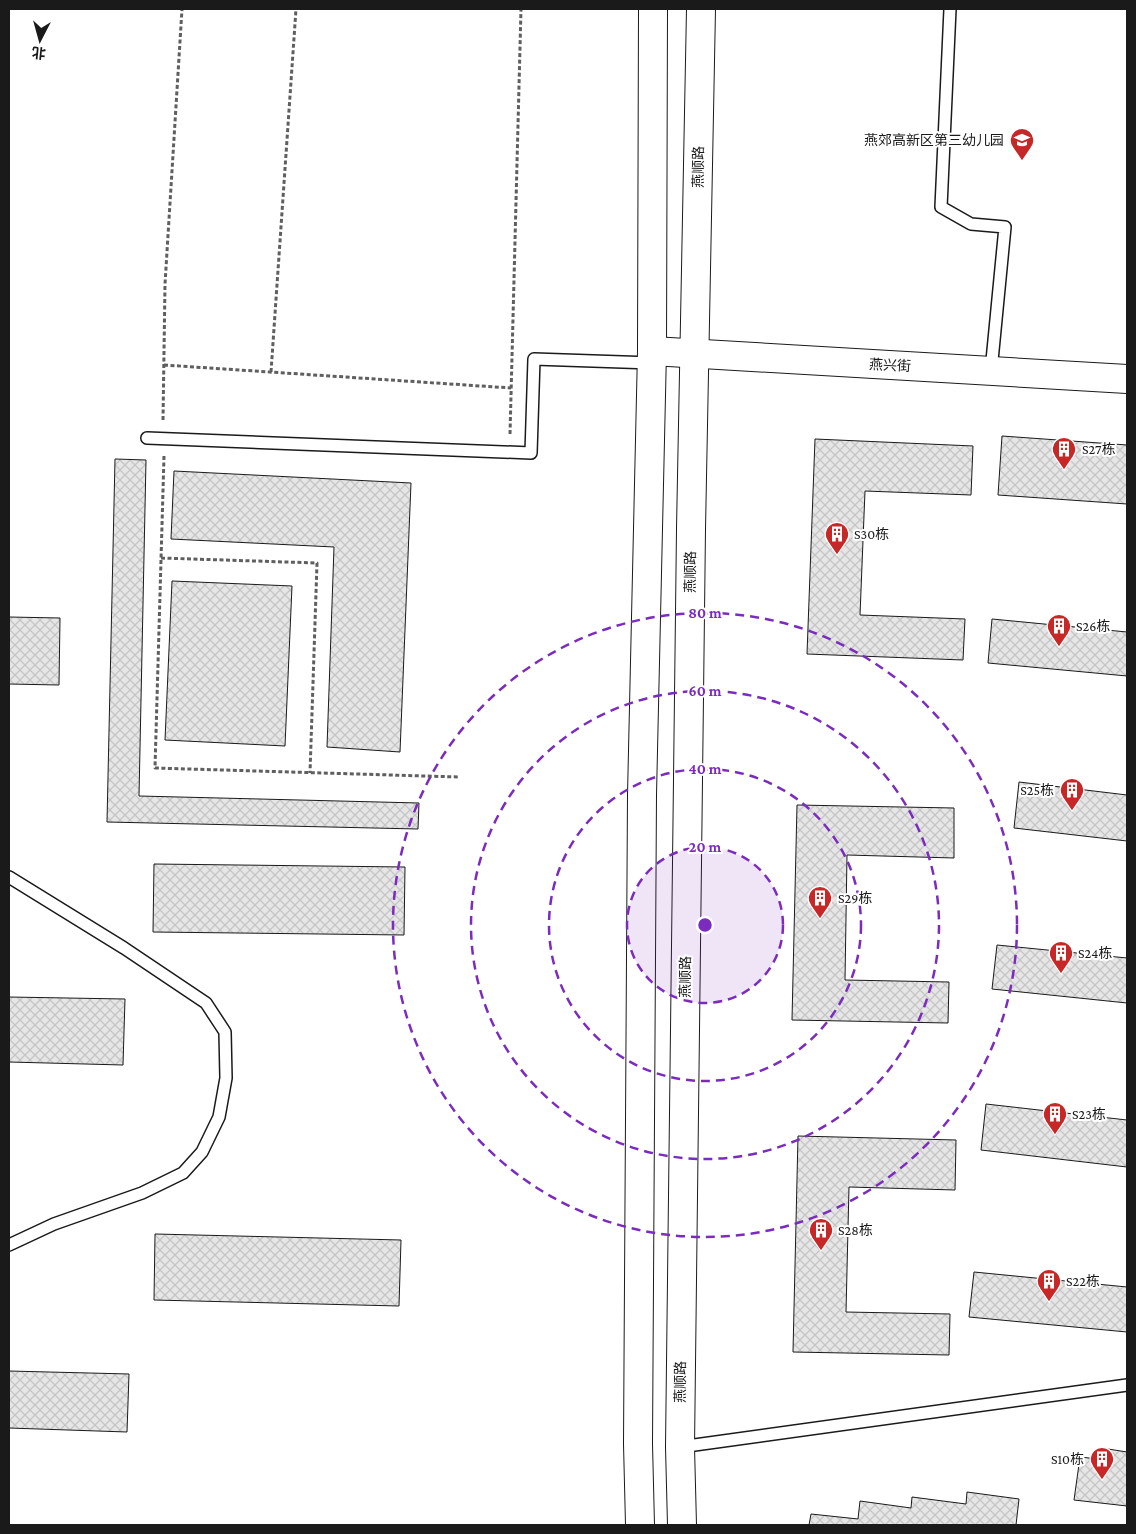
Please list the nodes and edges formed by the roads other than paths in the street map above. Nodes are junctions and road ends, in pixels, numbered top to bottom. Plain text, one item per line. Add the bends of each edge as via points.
1 (653, 9) edge
2 (701, 9) edge
3 (950, 9) edge
4 (695, 354) junction
5 (652, 357) junction
6 (991, 371) junction
7 (1127, 380) edge
8 (147, 438) dead end
9 (9, 877) edge
10 (9, 1245) edge
11 (1127, 1385) edge
12 (680, 1447) junction
13 (640, 1525) edge
14 (682, 1525) edge

1 - 5 main road
2 - 4 main road, 燕顺路
3 - 6 lane via 941,207 971,224 1005,227
4 - 5 main road, 燕兴街
4 - 6 main road, 燕兴街
4 - 12 main road, 燕顺路
5 - 8 lane via 534,358 531,453
5 - 13 main road via 642,795
6 - 7 main road, 燕兴街
9 - 10 lane via 206,1003 225,1032 226,1078 219,1117 202,1152 183,1173 142,1193 54,1224
11 - 12 lane
12 - 14 main road, 燕顺路

